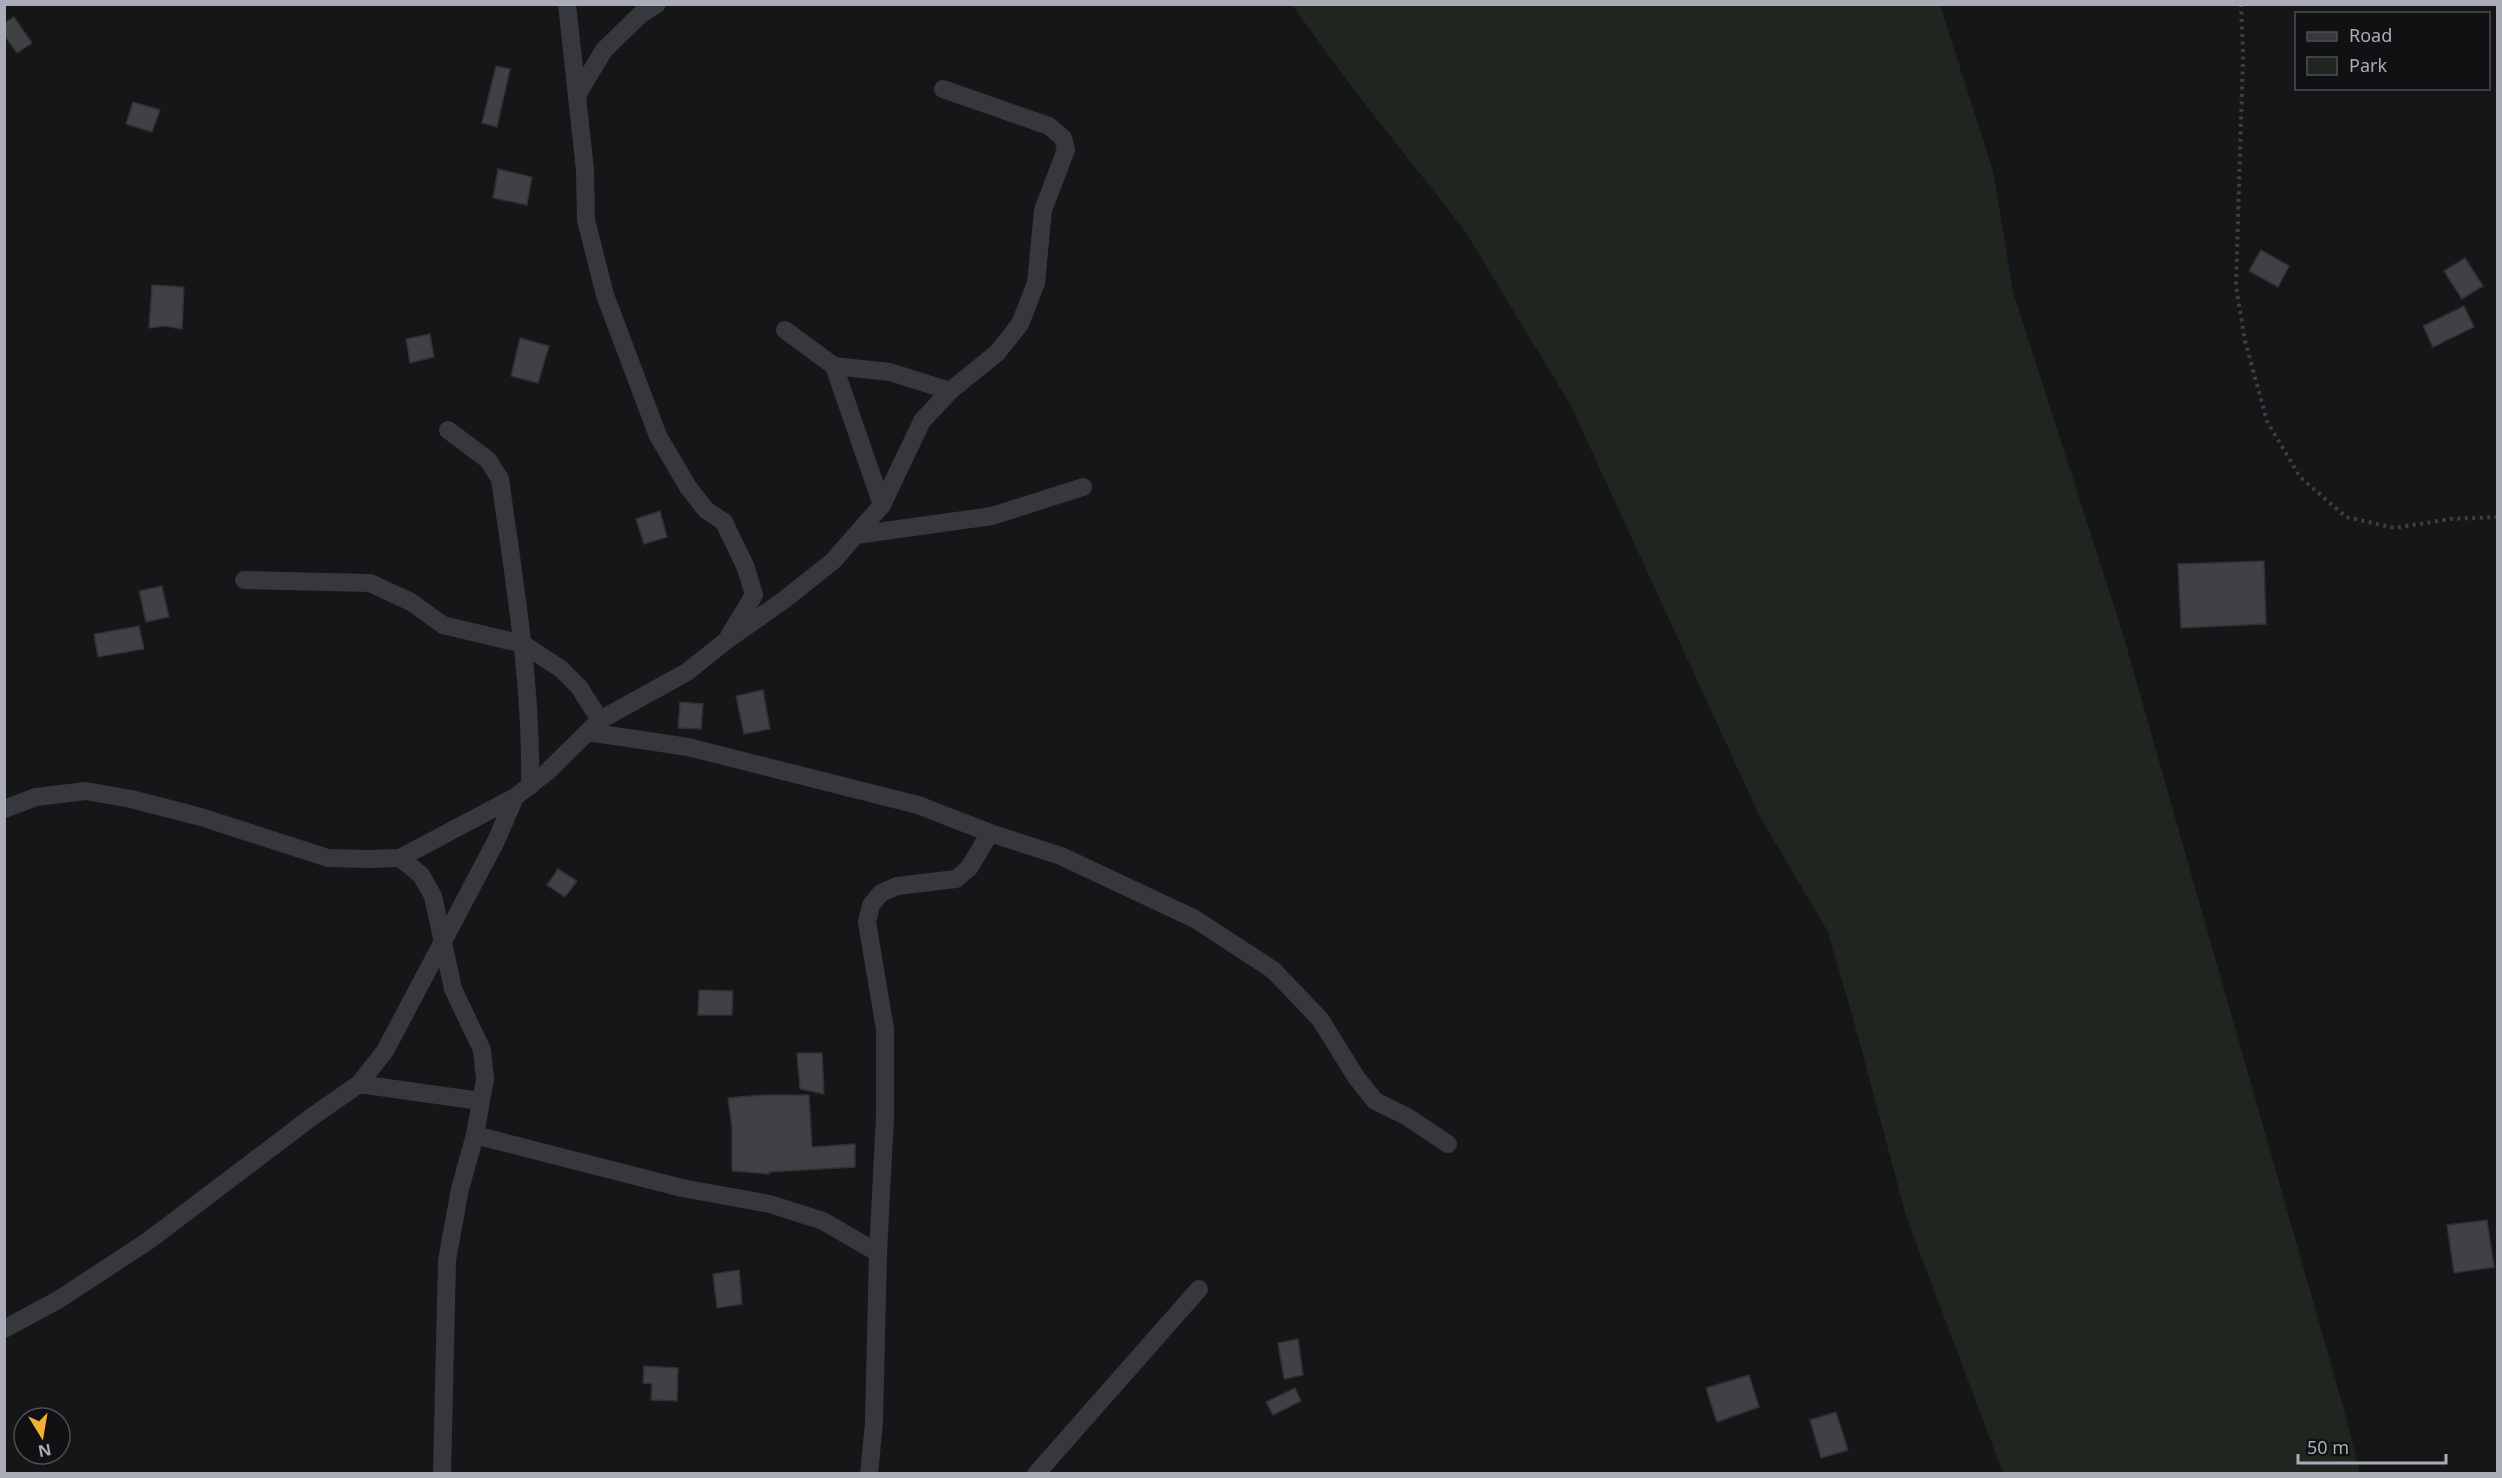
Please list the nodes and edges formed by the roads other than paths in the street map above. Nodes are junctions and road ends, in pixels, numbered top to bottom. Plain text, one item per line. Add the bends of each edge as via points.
1 (567, 4) edge
2 (657, 4) edge
3 (943, 89) dead end
4 (577, 96) junction
5 (785, 330) dead end
6 (834, 366) junction
7 (950, 391) junction
8 (448, 430) dead end
9 (1083, 487) dead end
10 (882, 505) junction
11 (856, 535) junction
12 (244, 580) dead end
13 (754, 595) junction
14 (784, 600) junction
15 (727, 640) junction
16 (524, 644) junction
17 (594, 726) junction
18 (530, 786) junction
19 (515, 797) junction
20 (4, 809) edge
21 (990, 833) junction
22 (400, 858) junction
23 (444, 940) junction
24 (359, 1084) junction
25 (480, 1101) junction
26 (475, 1135) junction
27 (1448, 1144) dead end
28 (878, 1252) junction
29 (1198, 1289) dead end
30 (4, 1329) edge
31 (442, 1473) edge
32 (869, 1473) edge
33 (1036, 1473) edge

1 - 4 street
2 - 4 street via 604,50
3 - 7 street via 1049,126 1063,138 1066,150 1043,210 1036,284 1020,324 997,353
4 - 13 street via 586,219 605,295 628,363 658,436 688,487 706,510 724,522
5 - 6 street
6 - 7 street via 890,372
6 - 10 street
7 - 10 street via 922,421
8 - 16 street via 488,460 500,478
9 - 11 street via 992,516
10 - 11 street
11 - 14 street via 833,561
12 - 16 street via 370,583 411,602 443,625
13 - 14 street
13 - 15 street
14 - 15 street
15 - 17 street via 687,672
16 - 17 street via 561,669 579,687
16 - 18 street via 531,733
17 - 18 street
17 - 21 street via 918,805
18 - 19 street
19 - 22 street
19 - 23 street
20 - 22 street via 36,797 86,791 201,817 328,858
21 - 27 street via 1060,856 1195,919 1273,970 1320,1019 1375,1101
21 - 28 street via 969,868 956,879 897,886 881,892 871,904 867,922 885,1029
22 - 23 street via 421,875 433,896
23 - 24 street via 386,1051
23 - 25 street via 453,989 482,1050 485,1079
24 - 25 street
24 - 30 street via 148,1241 58,1300
25 - 26 street
26 - 28 street via 682,1188 770,1204 823,1221
26 - 31 street via 447,1260
28 - 32 street
29 - 33 street

